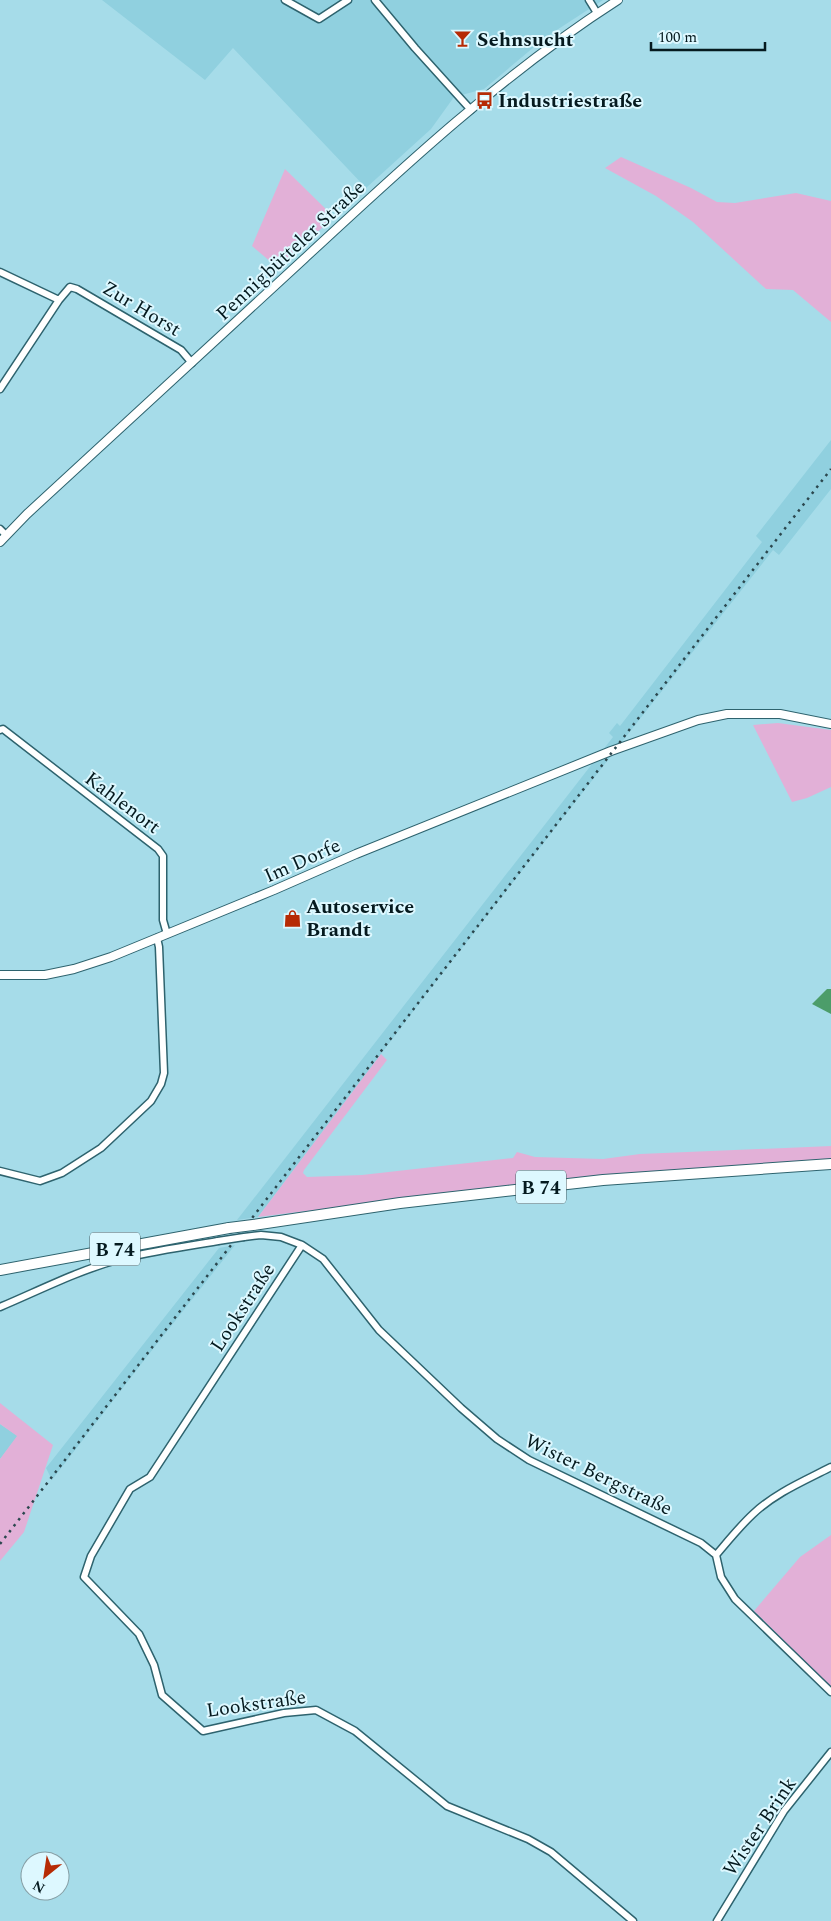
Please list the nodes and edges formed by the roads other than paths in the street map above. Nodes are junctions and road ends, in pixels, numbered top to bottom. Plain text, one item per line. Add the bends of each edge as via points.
1 (285, 0) edge
2 (348, 0) edge
3 (375, 0) edge
4 (589, 0) edge
5 (618, 0) edge
6 (597, 13) junction
7 (471, 110) junction
8 (0, 272) edge
9 (59, 300) junction
10 (192, 363) junction
11 (0, 389) edge
12 (3, 532) edge
13 (0, 542) edge
14 (831, 724) edge
15 (0, 730) edge
16 (167, 934) junction
17 (157, 938) junction
18 (0, 975) edge
19 (831, 1164) edge
20 (0, 1171) edge
21 (302, 1246) junction
22 (0, 1270) edge
23 (0, 1307) edge
24 (830, 1469) edge
25 (716, 1555) junction
26 (831, 1692) edge
27 (831, 1752) edge
28 (633, 1921) edge
29 (717, 1921) edge

1 - 2 street via 319,20
3 - 7 street
4 - 6 street
5 - 6 street, Pennigbütteler Straße
6 - 7 street, Pennigbütteler Straße via 533,59
7 - 10 street, Pennigbütteler Straße via 369,199
8 - 9 street
9 - 10 street, Zur Horst via 70,287 77,289 181,350
9 - 11 street
10 - 12 street, Pennigbütteler Straße
12 - 13 street, Pennigbütteler Straße
14 - 16 street, Im Dorfe via 780,714 727,714 698,720 612,751 356,854
15 - 16 street, Kahlenort via 3,729 158,849 163,856 163,920
16 - 17 street, Im Dorfe
17 - 18 street, Im Dorfe via 74,969 45,974
17 - 20 street via 164,1074 151,1101 101,1148 62,1173 40,1181
19 - 22 main road, B 74, bridge via 603,1180 400,1203 229,1228
21 - 23 street, Wister Bergstraße, bridge via 281,1237 261,1235 149,1253 116,1260
21 - 25 street, Wister Bergstraße via 323,1259 379,1330 497,1439 529,1460 701,1543
21 - 28 street, Lookstraße via 150,1477 130,1488 91,1556 84,1577 139,1634 154,1664 162,1696 203,1730 284,1713 316,1710 355,1731 446,1806 552,1852
24 - 25 street via 810,1477 760,1509
25 - 26 street via 721,1577 735,1599
27 - 29 street, Wister Brink via 784,1811

